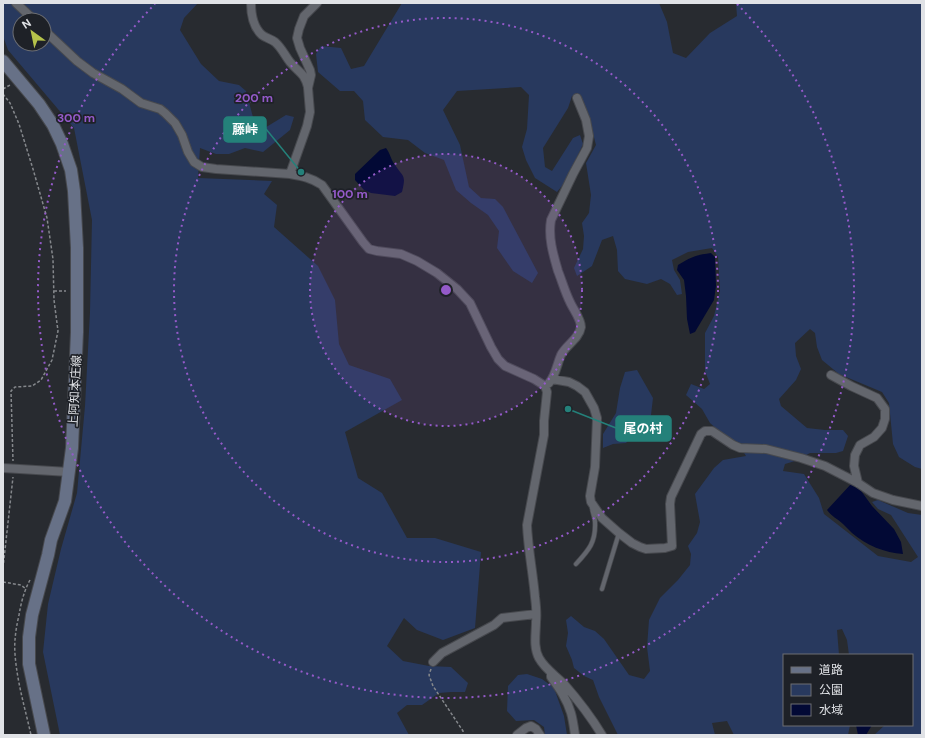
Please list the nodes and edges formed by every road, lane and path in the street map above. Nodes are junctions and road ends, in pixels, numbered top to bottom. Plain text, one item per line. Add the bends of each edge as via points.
1 (16, 3) edge
2 (251, 3) edge
3 (317, 3) edge
4 (26, 12) edge
5 (52, 38) edge
6 (3, 61) edge
7 (308, 88) junction
8 (3, 94) edge
9 (577, 98) dead end
10 (290, 174) junction
11 (831, 374) dead end
12 (552, 378) junction
13 (545, 386) junction
14 (3, 468) edge
15 (13, 468) junction
16 (69, 472) junction
17 (858, 484) junction
18 (591, 502) junction
19 (922, 506) edge
20 (619, 533) junction
21 (576, 564) dead end
22 (3, 568) edge
23 (3, 582) edge
24 (26, 588) dead end
25 (602, 589) dead end
26 (536, 614) junction
27 (433, 662) joint
28 (551, 672) junction
29 (44, 735) edge
30 (463, 735) edge
31 (517, 735) edge
32 (540, 735) edge
33 (575, 735) edge
34 (602, 735) edge

1 - 4 street
2 - 7 street via 258,31 280,47 302,73
3 - 7 street via 304,16 298,38 311,75
5 - 10 street via 93,73 141,102 165,113 182,135 194,162 202,167
6 - 16 main road, 上阿知本庄線 via 53,125 71,170 77,248 78,332
7 - 10 street via 310,112
8 - 15 path via 19,124 47,218 58,331 52,360 41,380 32,386 15,387 11,391
9 - 12 street via 586,120 589,136 587,148 551,220 550,227 552,252 563,287 581,327 562,353
10 - 13 street via 314,180 322,185 369,248 401,254 417,261 457,289 470,303 498,359 505,366
11 - 17 street via 877,398 885,409 882,428 874,437 860,445 855,455 854,466
12 - 13 street
12 - 18 street via 577,386 585,392 594,408 597,418
13 - 26 street via 548,392 544,434 527,525
14 - 15 street
15 - 16 street
15 - 22 path
16 - 29 main road, 上阿知本庄線 via 65,501 51,540 29,637 29,664
17 - 19 street via 893,500
17 - 20 street via 825,466 766,448 740,448 712,431 705,430 671,498 672,546 640,548
18 - 20 street via 602,518
18 - 21 lane via 596,521 594,540 588,552
20 - 25 lane
23 - 24 path
26 - 27 street via 502,618 494,625 442,653
26 - 28 street via 538,656
27 - 30 path via 430,675 433,686 464,731
28 - 33 street via 571,714
28 - 34 street via 582,705
31 - 32 street via 531,726

